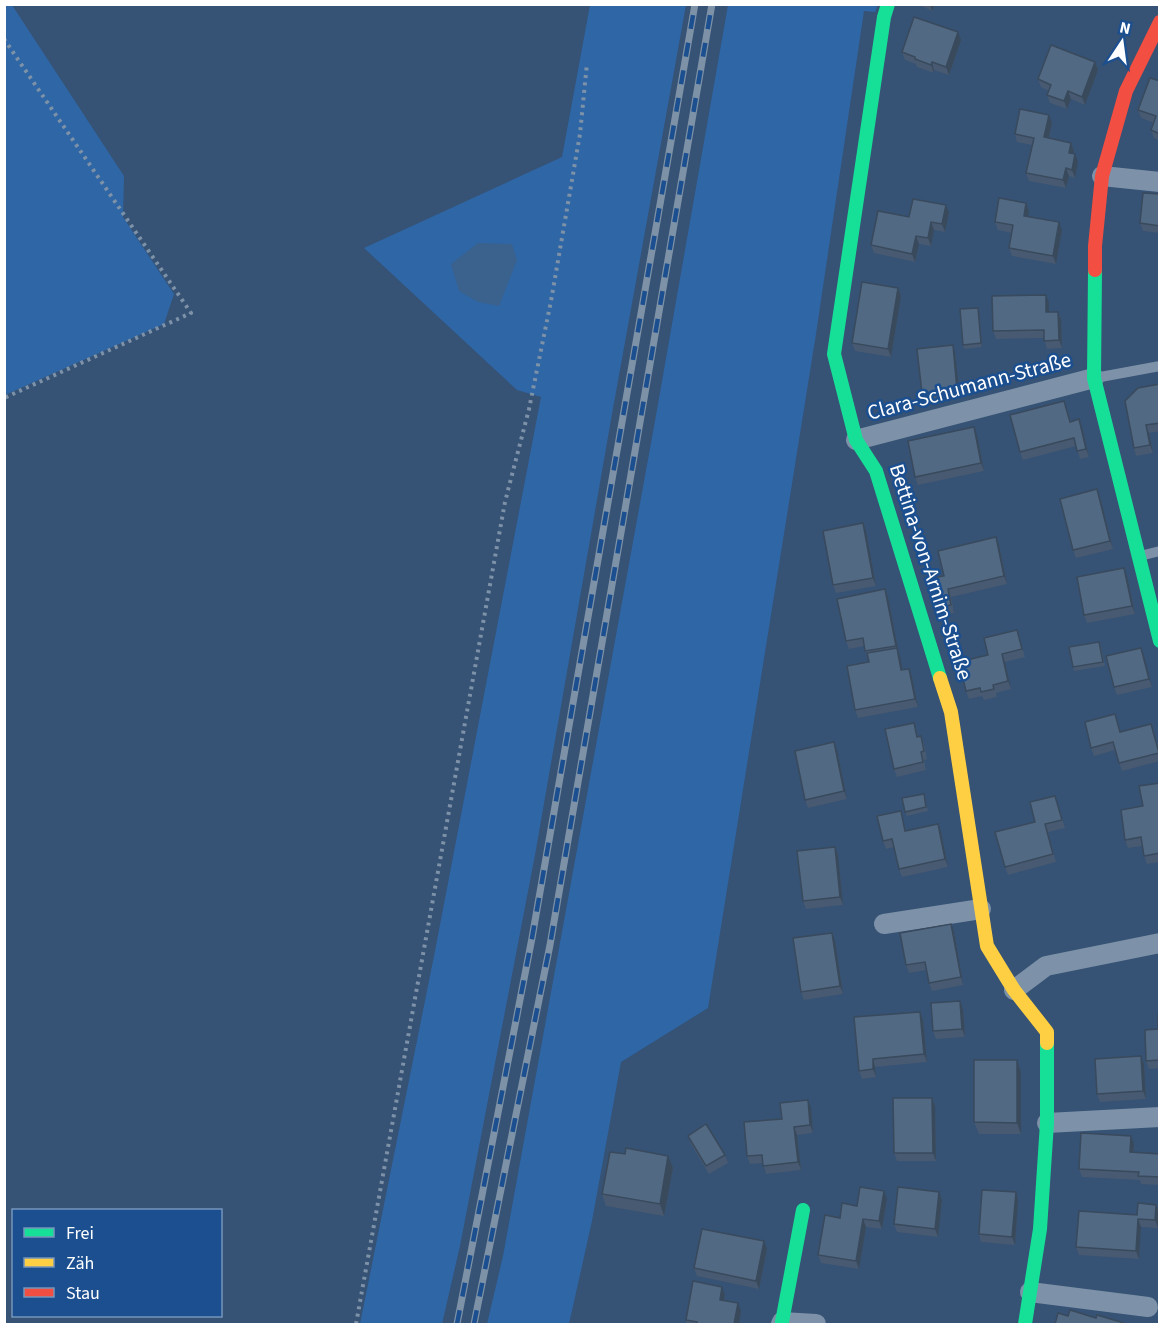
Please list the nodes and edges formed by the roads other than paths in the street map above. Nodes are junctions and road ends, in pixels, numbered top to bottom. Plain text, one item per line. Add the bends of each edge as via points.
1 (888, 4) edge
2 (1160, 22) edge
3 (1102, 176) junction
4 (1160, 182) edge
5 (1160, 366) edge
6 (1094, 378) junction
7 (856, 440) junction
8 (1160, 551) edge
9 (1139, 557) junction
10 (1160, 641) edge
11 (981, 909) junction
12 (884, 924) dead end
13 (1160, 943) edge
14 (1014, 990) junction
15 (1160, 1117) edge
16 (1047, 1123) junction
17 (803, 1210) dead end
18 (1030, 1292) junction
19 (1148, 1307) dead end
20 (781, 1323) edge
21 (816, 1324) edge
22 (1025, 1324) edge

1 - 7 street, Bettina-von-Arnim-Straße via 834,354
2 - 3 street, Clara-Schumann-Straße via 1126,91
3 - 4 street
3 - 6 street, Clara-Schumann-Straße via 1095,246
5 - 6 lane, Clara-Schumann-Straße
6 - 7 street, Clara-Schumann-Straße
6 - 9 street, Clara-Schumann-Straße
7 - 11 street, Bettina-von-Arnim-Straße via 876,471 951,712
8 - 9 lane
9 - 10 street, Clara-Schumann-Straße
11 - 12 street
11 - 14 street, Bettina-von-Arnim-Straße via 987,946
13 - 14 street via 1046,966
14 - 16 street, Bettina-von-Arnim-Straße via 1047,1032
15 - 16 street
16 - 18 street, Bettina-von-Arnim-Straße via 1040,1229
17 - 20 street
18 - 19 street
18 - 22 street, Bettina-von-Arnim-Straße
20 - 21 street

